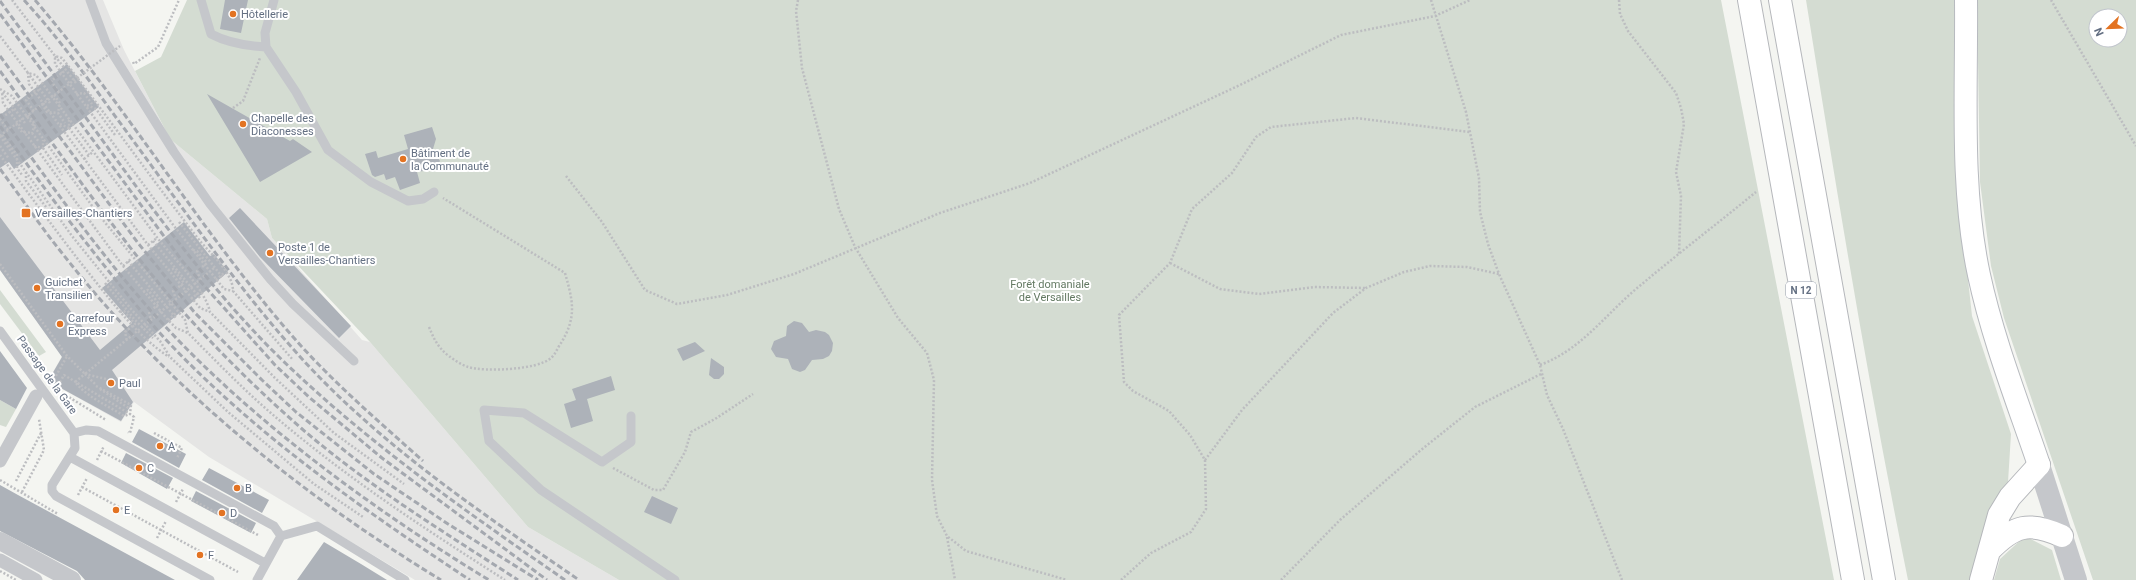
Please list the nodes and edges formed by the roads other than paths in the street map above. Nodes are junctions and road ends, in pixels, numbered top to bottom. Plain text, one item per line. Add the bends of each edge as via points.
1 (90, 0) edge
2 (201, 0) edge
3 (274, 0) edge
4 (1748, 0) edge
5 (1780, 0) edge
6 (1966, 0) edge
7 (266, 47) junction
8 (434, 192) road end
9 (0, 331) edge
10 (354, 361) dead end
11 (33, 402) road end
12 (631, 416) dead end
13 (74, 433) junction
14 (70, 458) junction
15 (0, 461) edge
16 (2039, 465) junction
17 (281, 536) junction
18 (2062, 536) junction
19 (0, 541) edge
20 (1989, 551) junction
21 (0, 560) edge
22 (265, 563) junction
23 (36, 580) edge
24 (72, 580) edge
25 (210, 580) edge
26 (257, 580) edge
27 (404, 580) edge
28 (675, 580) edge
29 (1853, 580) edge
30 (1884, 580) edge
31 (1981, 580) edge
32 (2076, 580) edge

1 - 10 lane via 106,43 174,152 210,204 270,279
2 - 7 lane via 211,34 222,40
3 - 7 lane via 265,33
4 - 29 main road, N 12
5 - 30 main road, N 12
6 - 16 main road via 1967,162 1973,240 1992,322
7 - 8 lane via 296,92 328,150 371,182 408,201 423,199
9 - 13 lane, Passage de la Gare
11 - 15 street
12 - 28 lane via 631,442 602,462 524,413 484,410 489,441 541,490
13 - 14 lane via 75,448
13 - 17 lane via 98,431 274,526
14 - 22 lane
14 - 25 lane via 52,485 52,491 56,496
16 - 18 street
16 - 20 main road via 2010,497 1999,515
17 - 22 lane
17 - 27 lane via 317,526
18 - 20 main road via 2043,527 2025,528 2012,532
18 - 32 street
19 - 24 street
20 - 31 main road
21 - 23 street
22 - 26 lane

